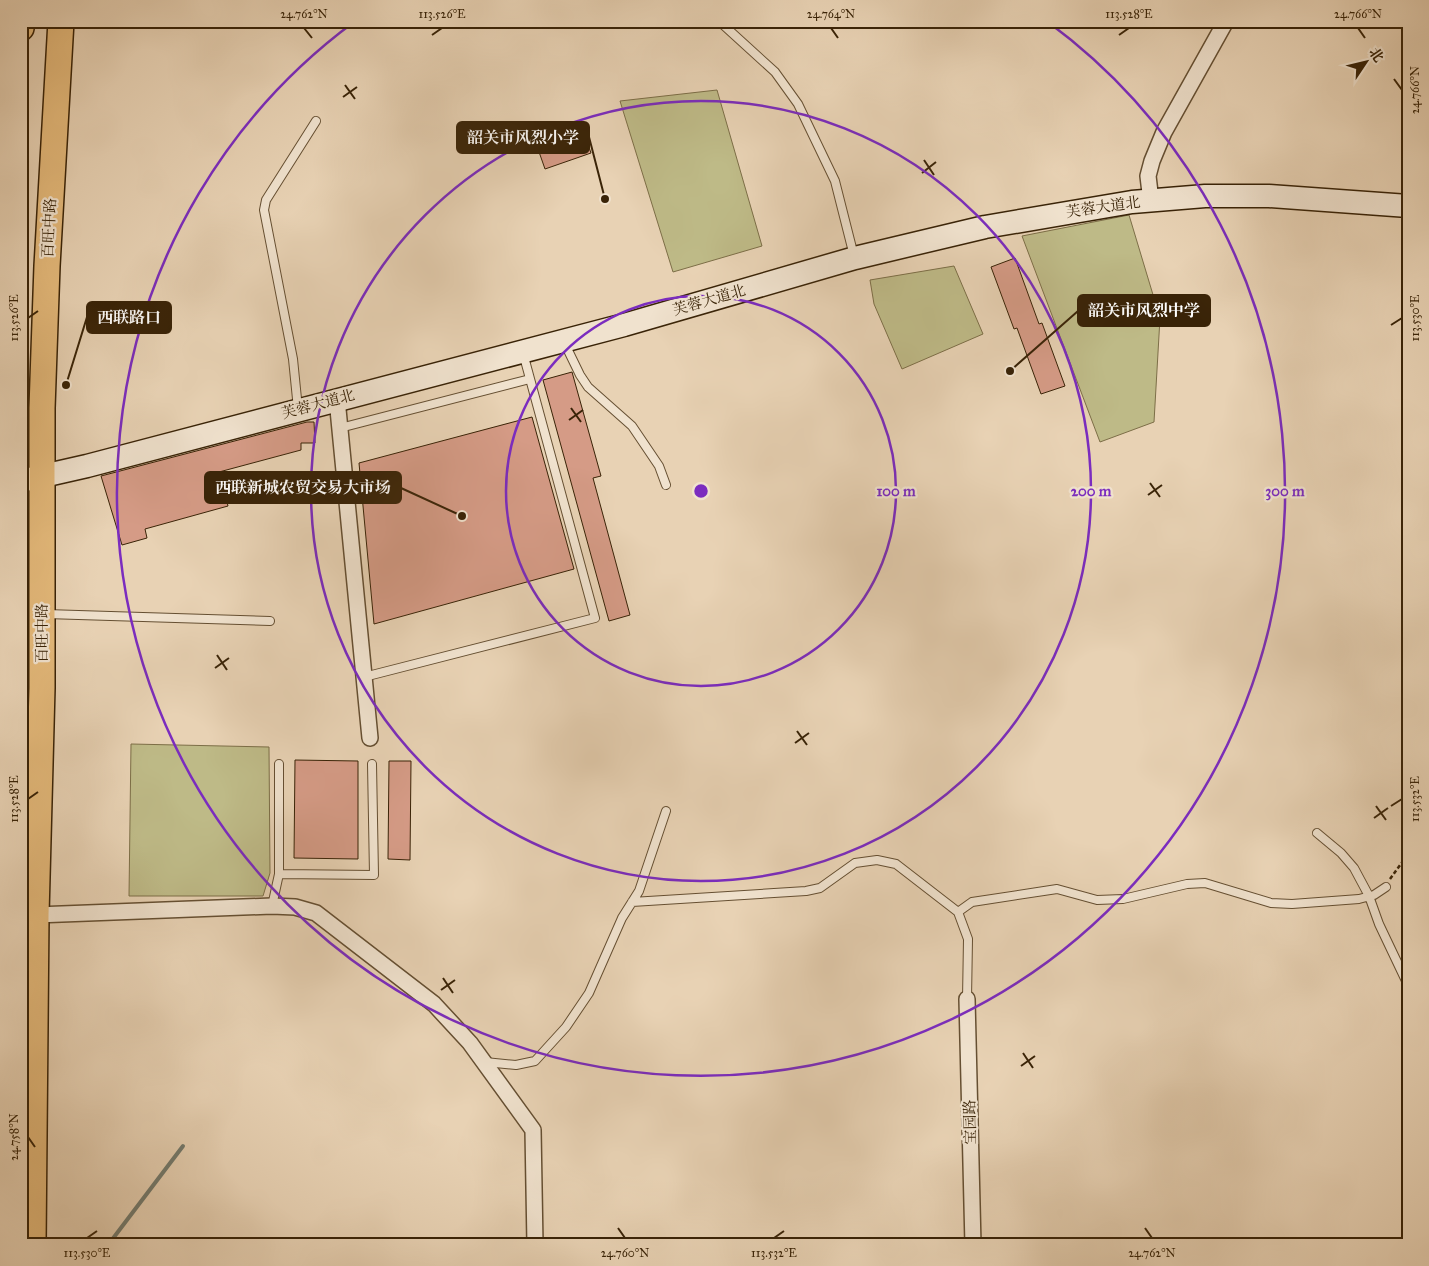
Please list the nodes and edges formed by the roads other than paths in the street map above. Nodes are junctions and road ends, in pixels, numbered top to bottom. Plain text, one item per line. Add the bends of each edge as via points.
1 (22, 21) edge
2 (61, 21) edge
3 (718, 21) edge
4 (1226, 21) edge
5 (21, 27) edge
6 (316, 121) dead end
7 (1151, 201) junction
8 (1408, 206) edge
9 (855, 258) junction
10 (563, 340) junction
11 (522, 351) junction
12 (530, 379) junction
13 (337, 399) junction
14 (298, 409) junction
15 (340, 428) junction
16 (31, 479) edge
17 (666, 485) dead end
18 (42, 614) junction
19 (270, 621) dead end
20 (364, 677) junction
21 (370, 738) dead end
22 (279, 764) dead end
23 (372, 764) dead end
24 (666, 811) dead end
25 (1318, 833) dead end
26 (279, 874) junction
27 (1386, 887) road end
28 (1370, 896) junction
29 (632, 902) junction
30 (272, 906) junction
31 (958, 912) junction
32 (36, 915) junction
33 (1408, 985) edge
34 (967, 999) joint
35 (1408, 1008) edge
36 (1408, 1041) edge
37 (483, 1062) junction
38 (33, 1245) edge
39 (535, 1245) edge
40 (973, 1245) edge

1 - 5 main road
2 - 16 main road, 百旺中路
3 - 9 lane via 775,72 798,104 835,181
4 - 7 street via 1164,132 1148,176
6 - 14 lane via 266,200 264,210 293,360
7 - 8 main road, 芙蓉大道北 via 1205,196 1269,196
7 - 9 main road, 芙蓉大道北 via 1056,213
9 - 10 main road, 芙蓉大道北
10 - 11 main road, 芙蓉大道北
10 - 17 lane via 588,387 632,426 659,466
11 - 12 lane
11 - 13 main road, 芙蓉大道北
12 - 15 lane
12 - 20 lane via 595,618
13 - 14 main road, 芙蓉大道北
13 - 15 street
14 - 16 main road, 芙蓉大道北
15 - 20 street
16 - 18 main road, 百旺中路
18 - 19 lane
18 - 32 main road, 百旺中路
20 - 21 street
22 - 26 lane
23 - 26 lane via 374,875
24 - 29 lane via 639,891
25 - 28 lane via 1354,868
26 - 30 lane
27 - 28 lane
28 - 31 lane via 1325,902 1271,903 1205,883 1123,899 1097,900 1057,889 972,902
28 - 33 lane via 1379,924
29 - 31 lane via 820,888 855,863 877,860 896,864
29 - 37 lane via 589,993 566,1027 535,1061 516,1065
30 - 32 street
30 - 37 street via 295,907 316,913 434,1004 451,1020
31 - 34 lane via 968,939
32 - 38 main road, 百旺中路
34 - 40 street, 宝园路
35 - 36 lane
37 - 39 street via 533,1130

